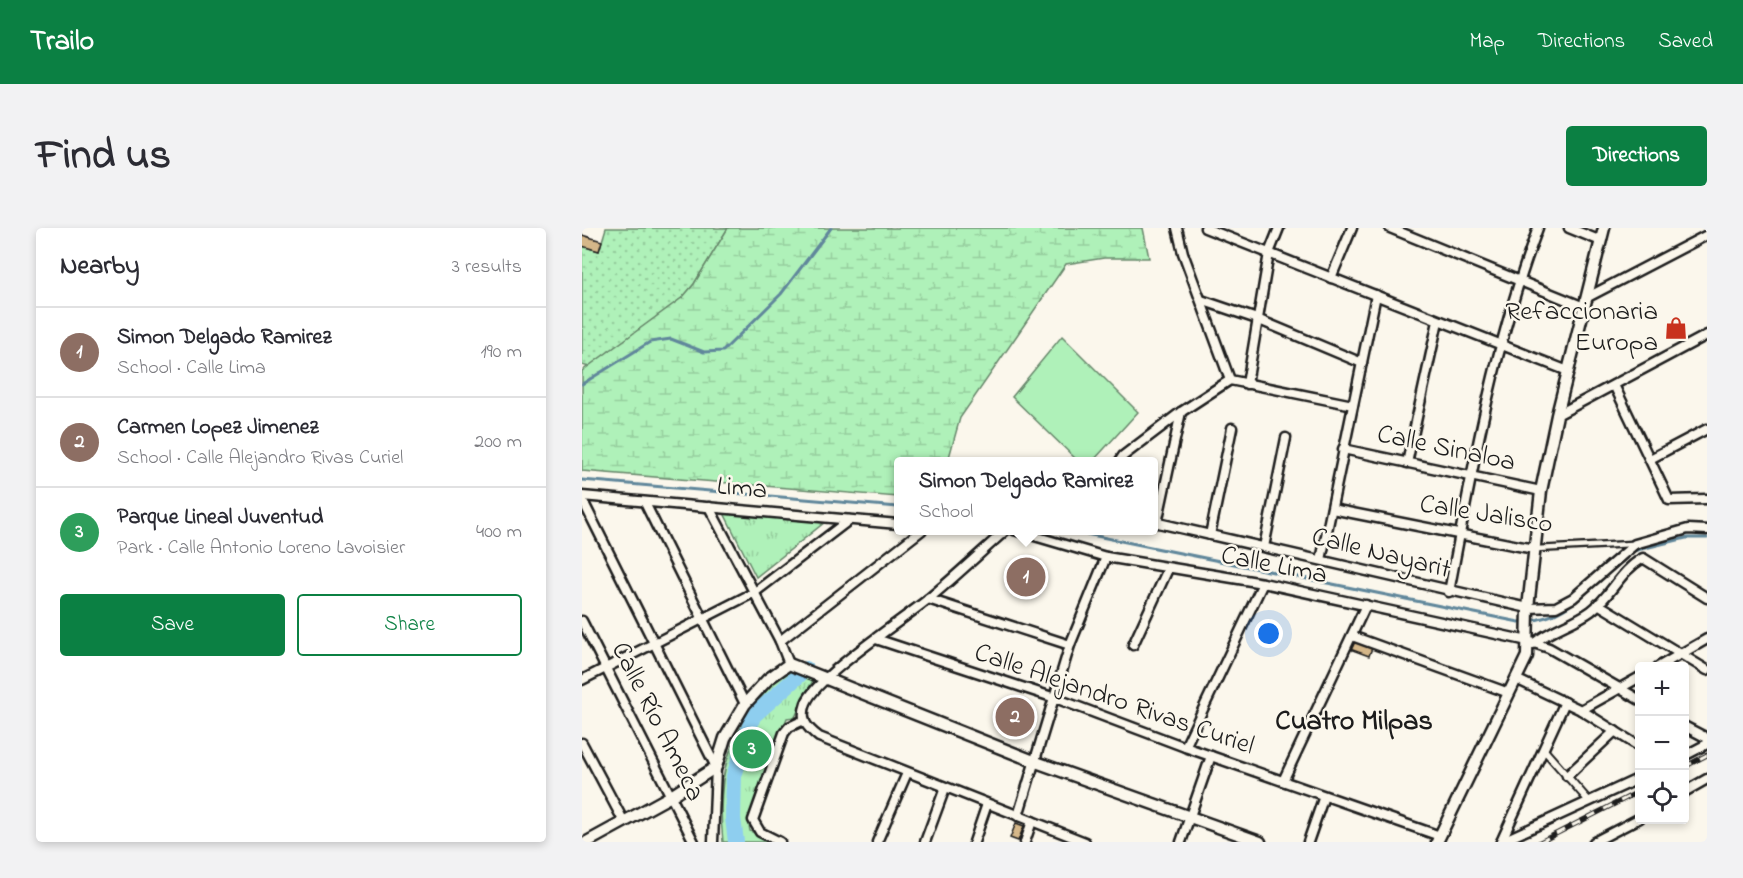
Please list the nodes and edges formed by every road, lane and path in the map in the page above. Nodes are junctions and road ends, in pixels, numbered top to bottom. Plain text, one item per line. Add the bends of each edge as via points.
1 (1177, 228) edge
2 (1204, 228) edge
3 (1279, 228) edge
4 (1352, 228) edge
5 (1390, 228) edge
6 (1538, 228) edge
7 (1569, 228) edge
8 (1604, 228) edge
9 (1707, 236) edge
10 (1601, 241) junction
11 (1269, 253) junction
12 (1331, 278) junction
13 (1518, 280) junction
14 (1376, 295) junction
15 (1201, 300) junction
16 (1585, 302) junction
17 (1257, 319) junction
18 (1438, 321) junction
19 (1707, 335) edge
20 (1501, 344) junction
21 (1362, 363) junction
22 (1568, 371) junction
23 (1230, 380) junction
24 (1247, 384) junction
25 (1614, 385) junction
26 (1353, 405) junction
27 (1181, 412) junction
28 (1557, 415) junction
29 (1232, 428) dead end
30 (1707, 429) edge
31 (1286, 438) dead end
32 (1344, 449) junction
33 (1122, 457) edge
34 (1650, 459) junction
35 (1407, 463) junction
36 (1472, 476) junction
37 (1541, 491) junction
38 (582, 498) edge
39 (1707, 500) edge
40 (645, 503) junction
41 (709, 507) junction
42 (1332, 509) junction
43 (1158, 510) edge
44 (849, 520) junction
45 (894, 524) edge
46 (1158, 524) edge
47 (1707, 530) edge
48 (917, 535) edge
49 (1001, 535) edge
50 (1029, 535) edge
51 (1210, 535) junction
52 (1460, 536) junction
53 (1635, 544) junction
54 (1264, 547) junction
55 (1534, 549) junction
56 (1106, 556) junction
57 (1321, 560) junction
58 (1168, 569) junction
59 (1263, 583) junction
60 (755, 592) junction
61 (1449, 592) junction
62 (1707, 598) edge
63 (928, 599) junction
64 (1366, 604) junction
65 (1598, 604) junction
66 (1528, 611) junction
67 (702, 619) junction
68 (582, 621) edge
69 (1352, 636) junction
70 (1530, 638) junction
71 (876, 639) junction
72 (1707, 639) edge
73 (780, 641) junction
74 (655, 643) junction
75 (1070, 645) junction
76 (1133, 645) dead end
77 (1680, 654) junction
78 (1665, 662) edge
79 (789, 664) junction
80 (606, 668) junction
81 (1707, 670) edge
82 (823, 679) junction
83 (582, 680) edge
84 (1516, 680) junction
85 (1635, 680) edge
86 (1618, 688) junction
87 (1509, 693) junction
88 (1635, 697) edge
89 (1055, 698) junction
90 (1565, 702) junction
91 (745, 704) junction
92 (1581, 710) junction
93 (804, 720) junction
94 (1689, 729) edge
95 (1615, 731) junction
96 (1707, 738) edge
97 (582, 743) edge
98 (1635, 744) edge
99 (1707, 744) edge
100 (1185, 747) junction
101 (1545, 751) junction
102 (1689, 753) edge
103 (1211, 756) junction
104 (1036, 762) junction
105 (716, 767) junction
106 (907, 773) junction
107 (1566, 776) junction
108 (1707, 779) edge
109 (1635, 780) edge
110 (1282, 782) junction
111 (945, 788) junction
112 (1689, 789) edge
113 (670, 796) junction
114 (1324, 796) junction
115 (1588, 800) junction
116 (987, 804) junction
117 (1018, 816) junction
118 (1190, 818) junction
119 (1032, 821) junction
120 (1635, 821) edge
121 (624, 822) junction
122 (712, 839) edge
123 (1438, 839) edge
124 (1609, 839) edge
125 (587, 842) edge
126 (694, 842) edge
127 (702, 842) edge
128 (780, 842) edge
129 (877, 842) edge
130 (925, 842) edge
131 (974, 842) edge
132 (1025, 842) edge
133 (1085, 842) edge
134 (1181, 842) edge
135 (1260, 842) edge
136 (1308, 842) edge
137 (1501, 842) edge
138 (1594, 842) edge

1 - 15 street
2 - 11 street
3 - 11 street
4 - 12 street
5 - 13 street
6 - 13 street
7 - 10 street
8 - 10 street
9 - 16 street
10 - 16 street
11 - 12 street
11 - 17 street
12 - 14 street
13 - 16 street
13 - 20 street
14 - 18 street
14 - 21 street
15 - 17 street
15 - 23 street
16 - 22 street
17 - 21 street
17 - 24 street
18 - 20 street
18 - 35 street
19 - 25 street
20 - 22 street
20 - 36 street
21 - 26 street
22 - 28 street
23 - 24 street
23 - 27 street
24 - 26 street
25 - 28 street
25 - 34 street
26 - 32 street
27 - 33 street
27 - 43 street
28 - 37 street
29 - 51 street
30 - 34 street
31 - 54 street
32 - 35 street, Calle Sinaloa
32 - 42 street
34 - 39 street via 1669,500
35 - 36 street, Calle Sinaloa
36 - 37 street, Calle Sinaloa
36 - 52 street
37 - 55 street
38 - 40 street, Lima
38 - 74 street
40 - 41 street, Lima
40 - 67 street
41 - 44 street, Lima
41 - 60 street
42 - 52 street, Calle Jalisco
42 - 57 street
44 - 45 street, Lima
44 - 60 street
46 - 51 street, Calle Nayarit
47 - 53 street via 1688,530
48 - 73 street
49 - 63 street
50 - 56 street, Calle Lima
51 - 54 street, Calle Nayarit
52 - 55 street, Calle Jalisco
52 - 61 street
53 - 55 lane, Calle Jalisco
53 - 66 street, Calle Nayarit via 1574,598 1556,607
54 - 57 street, Calle Nayarit
55 - 66 street
56 - 58 street, Calle Lima
56 - 75 street
57 - 61 street, Calle Nayarit
58 - 59 street, Calle Lima
58 - 76 street
59 - 64 street, Calle Lima
59 - 100 street
60 - 67 street
60 - 73 street
61 - 66 street, Calle Nayarit
62 - 65 street via 1643,558 1629,566
63 - 71 street
63 - 75 street
64 - 69 street
64 - 70 street, Calle Lima
65 - 70 street via 1590,612
65 - 77 street
66 - 70 street
67 - 74 street
67 - 91 street
68 - 80 street, Calle Río Ameca
69 - 87 street
69 - 110 street
70 - 84 street
70 - 86 street, Calle Lima
71 - 82 street
71 - 89 street, Calle Alejandro Rivas Curiel
72 - 77 street
73 - 79 street
74 - 80 street
74 - 105 street
75 - 89 street
77 - 78 street
77 - 81 street
79 - 82 street
79 - 91 street via 768,679
80 - 83 street
80 - 113 street, Calle Río Ameca
82 - 93 street via 807,701
82 - 104 street
84 - 87 street
84 - 90 street
85 - 86 street
86 - 88 street, Calle Lima
86 - 92 street
87 - 123 street
89 - 100 street, Calle Alejandro Rivas Curiel
89 - 104 street
90 - 92 street
90 - 101 street
91 - 105 street via 725,738
92 - 95 street
93 - 106 street via 805,726 819,737
93 - 128 street via 784,733 753,820 766,837
94 - 96 street
95 - 98 street
95 - 107 street
97 - 121 street
99 - 102 street
100 - 103 street, Calle Alejandro Rivas Curiel
101 - 107 street
101 - 137 street
103 - 110 street, Calle Alejandro Rivas Curiel
103 - 118 street
104 - 117 street
104 - 118 street
105 - 113 street
105 - 122 street
106 - 111 street
106 - 129 street
107 - 115 street
108 - 112 street
109 - 115 street
110 - 114 street, Calle Alejandro Rivas Curiel
111 - 116 street
111 - 130 street
113 - 121 street
113 - 126 street, Calle Río Ameca
114 - 123 street, Calle Alejandro Rivas Curiel
114 - 136 street
115 - 137 street
116 - 117 street
116 - 131 street
117 - 119 street
118 - 134 street
118 - 135 street
119 - 132 street
119 - 133 street
120 - 124 street
121 - 125 street
122 - 127 street
124 - 138 street

